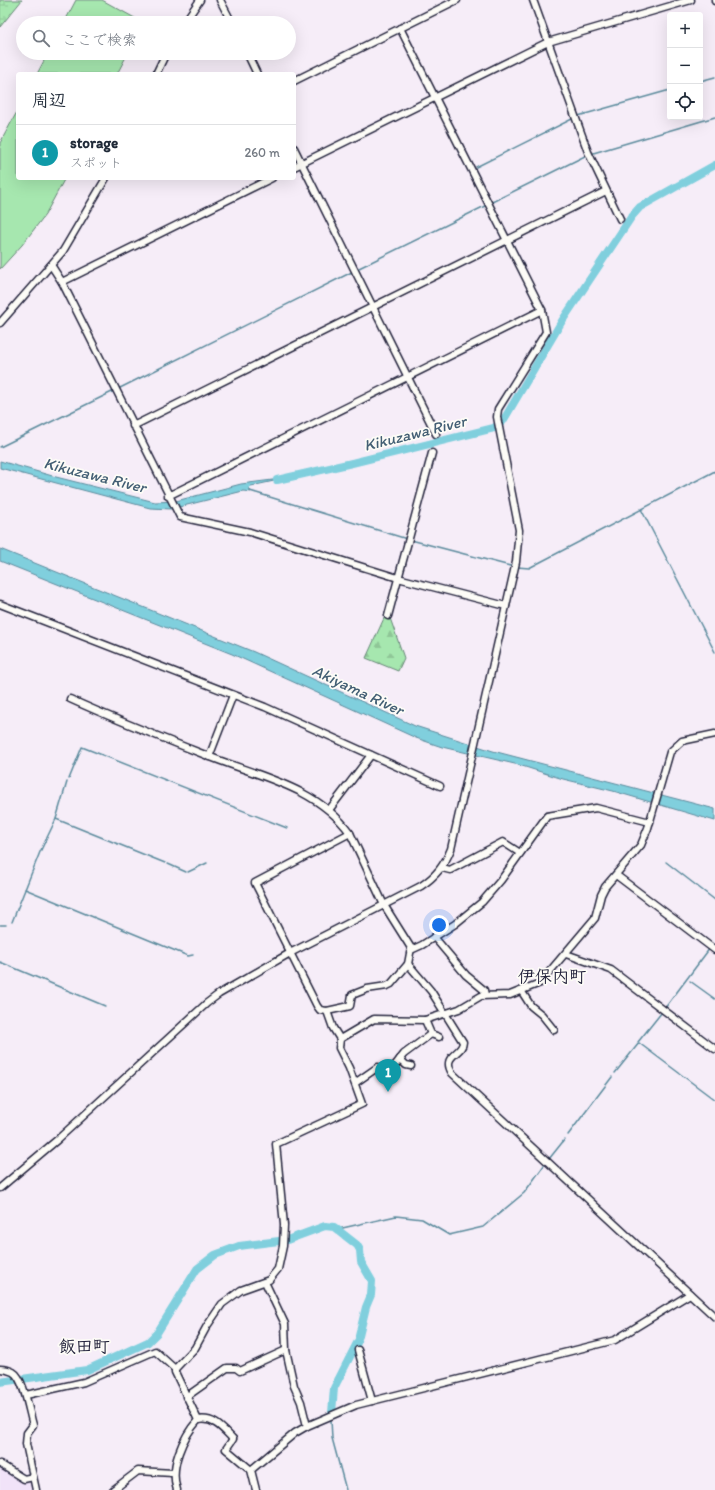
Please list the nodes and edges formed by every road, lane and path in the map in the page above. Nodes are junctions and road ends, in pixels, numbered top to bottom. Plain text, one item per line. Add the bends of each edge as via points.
1 (200, 0) edge
2 (220, 0) edge
3 (457, 0) edge
4 (533, 0) edge
5 (690, 0) edge
6 (189, 16) edge
7 (228, 16) edge
8 (400, 28) junction
9 (548, 42) junction
10 (163, 60) edge
11 (250, 60) edge
12 (157, 72) edge
13 (256, 72) edge
14 (296, 80) edge
15 (436, 97) junction
16 (296, 152) edge
17 (302, 163) junction
18 (296, 166) edge
19 (105, 180) edge
20 (268, 180) edge
21 (606, 191) junction
22 (620, 218) dead end
23 (507, 240) junction
24 (51, 266) junction
25 (62, 282) junction
26 (373, 307) junction
27 (542, 310) junction
28 (0, 323) edge
29 (408, 376) junction
30 (133, 426) junction
31 (436, 434) dead end
32 (432, 453) dead end
33 (169, 498) junction
34 (398, 578) junction
35 (0, 604) edge
36 (506, 606) junction
37 (388, 616) dead end
38 (233, 695) junction
39 (70, 699) dead end
40 (715, 734) edge
41 (371, 755) junction
42 (209, 757) junction
43 (440, 786) dead end
44 (329, 810) junction
45 (650, 821) junction
46 (350, 833) junction
47 (520, 854) junction
48 (442, 868) junction
49 (616, 875) junction
50 (384, 905) junction
51 (434, 937) junction
52 (410, 950) junction
53 (715, 950) edge
54 (290, 954) junction
55 (566, 954) junction
56 (408, 964) junction
57 (522, 992) junction
58 (485, 995) junction
59 (327, 1011) junction
60 (445, 1015) junction
61 (425, 1020) junction
62 (554, 1030) dead end
63 (431, 1034) junction
64 (439, 1037) dead end
65 (340, 1039) junction
66 (715, 1049) edge
67 (400, 1059) junction
68 (411, 1066) dead end
69 (355, 1083) junction
70 (0, 1188) edge
71 (265, 1282) junction
72 (690, 1294) junction
73 (715, 1317) edge
74 (286, 1350) junction
75 (358, 1350) dead end
76 (0, 1369) edge
77 (175, 1369) junction
78 (26, 1395) junction
79 (186, 1397) junction
80 (372, 1401) junction
81 (198, 1420) junction
82 (307, 1426) junction
83 (0, 1464) edge
84 (251, 1470) junction
85 (173, 1473) junction
86 (34, 1477) junction
87 (36, 1490) edge
88 (113, 1490) edge
89 (177, 1490) edge
90 (256, 1490) edge

1 - 6 street
2 - 7 street
3 - 8 street
4 - 9 street
5 - 9 street
8 - 14 street
8 - 15 street
9 - 15 street
9 - 21 street via 588,152
10 - 12 street
11 - 13 street
15 - 17 street
15 - 23 street
16 - 17 street
17 - 18 street
17 - 26 street
19 - 24 street via 69,242
20 - 25 street
21 - 22 street
21 - 23 street
23 - 26 street
23 - 27 street
24 - 25 street
24 - 28 street
25 - 30 street
26 - 29 street
26 - 30 street
27 - 29 street
27 - 36 street via 546,332 498,409 497,417 519,530 516,562
29 - 31 street
29 - 33 street
30 - 33 street
32 - 34 street
33 - 34 street via 177,513 186,519 250,532
34 - 36 street
34 - 37 street
35 - 38 street
36 - 48 street via 451,850
38 - 41 street
38 - 42 street
39 - 42 street
40 - 45 street via 686,740 677,744 670,752
41 - 43 street
41 - 44 street
42 - 44 street via 275,781 317,800
44 - 46 street
45 - 47 street via 596,808 551,814
45 - 49 street via 637,851
46 - 50 street
46 - 54 street via 255,883
47 - 48 street via 503,842 450,870
47 - 51 street via 482,902
48 - 50 street via 429,881
49 - 53 street
49 - 55 street via 603,890 595,918
50 - 52 street
50 - 54 street
51 - 52 street
51 - 58 street via 466,975 484,990
52 - 56 street
54 - 59 street via 317,1006 320,1010
54 - 70 street via 207,1003 66,1132
55 - 57 street via 540,984
55 - 66 street via 611,970
56 - 59 street via 391,984 352,995 350,1006
56 - 60 street via 431,991
57 - 58 street via 505,996
57 - 62 street via 531,1006
58 - 60 street
59 - 65 street via 332,1028
60 - 61 street
60 - 72 street via 463,1042 450,1060 449,1068 452,1073
61 - 63 street
61 - 65 street via 374,1019
63 - 64 street
63 - 67 street
65 - 69 street via 340,1048
67 - 68 street
67 - 69 street via 394,1067 387,1070 378,1067
69 - 71 street via 362,1104 276,1144 283,1246 278,1268
71 - 74 street via 285,1324
71 - 77 street via 241,1290 222,1304 195,1348
72 - 73 street
72 - 80 street via 615,1340
74 - 79 street via 240,1371 236,1368 227,1368
74 - 82 street
75 - 80 street
76 - 78 street via 16,1374
77 - 78 street via 155,1351 84,1382
77 - 79 street
78 - 86 street via 33,1425 26,1444
79 - 81 street
80 - 82 street via 356,1405
81 - 84 street via 214,1422 227,1433 233,1439 226,1449
81 - 85 street via 188,1432
82 - 84 street
83 - 86 street via 24,1479
84 - 90 street
85 - 88 street via 138,1471
85 - 89 street
86 - 87 street

